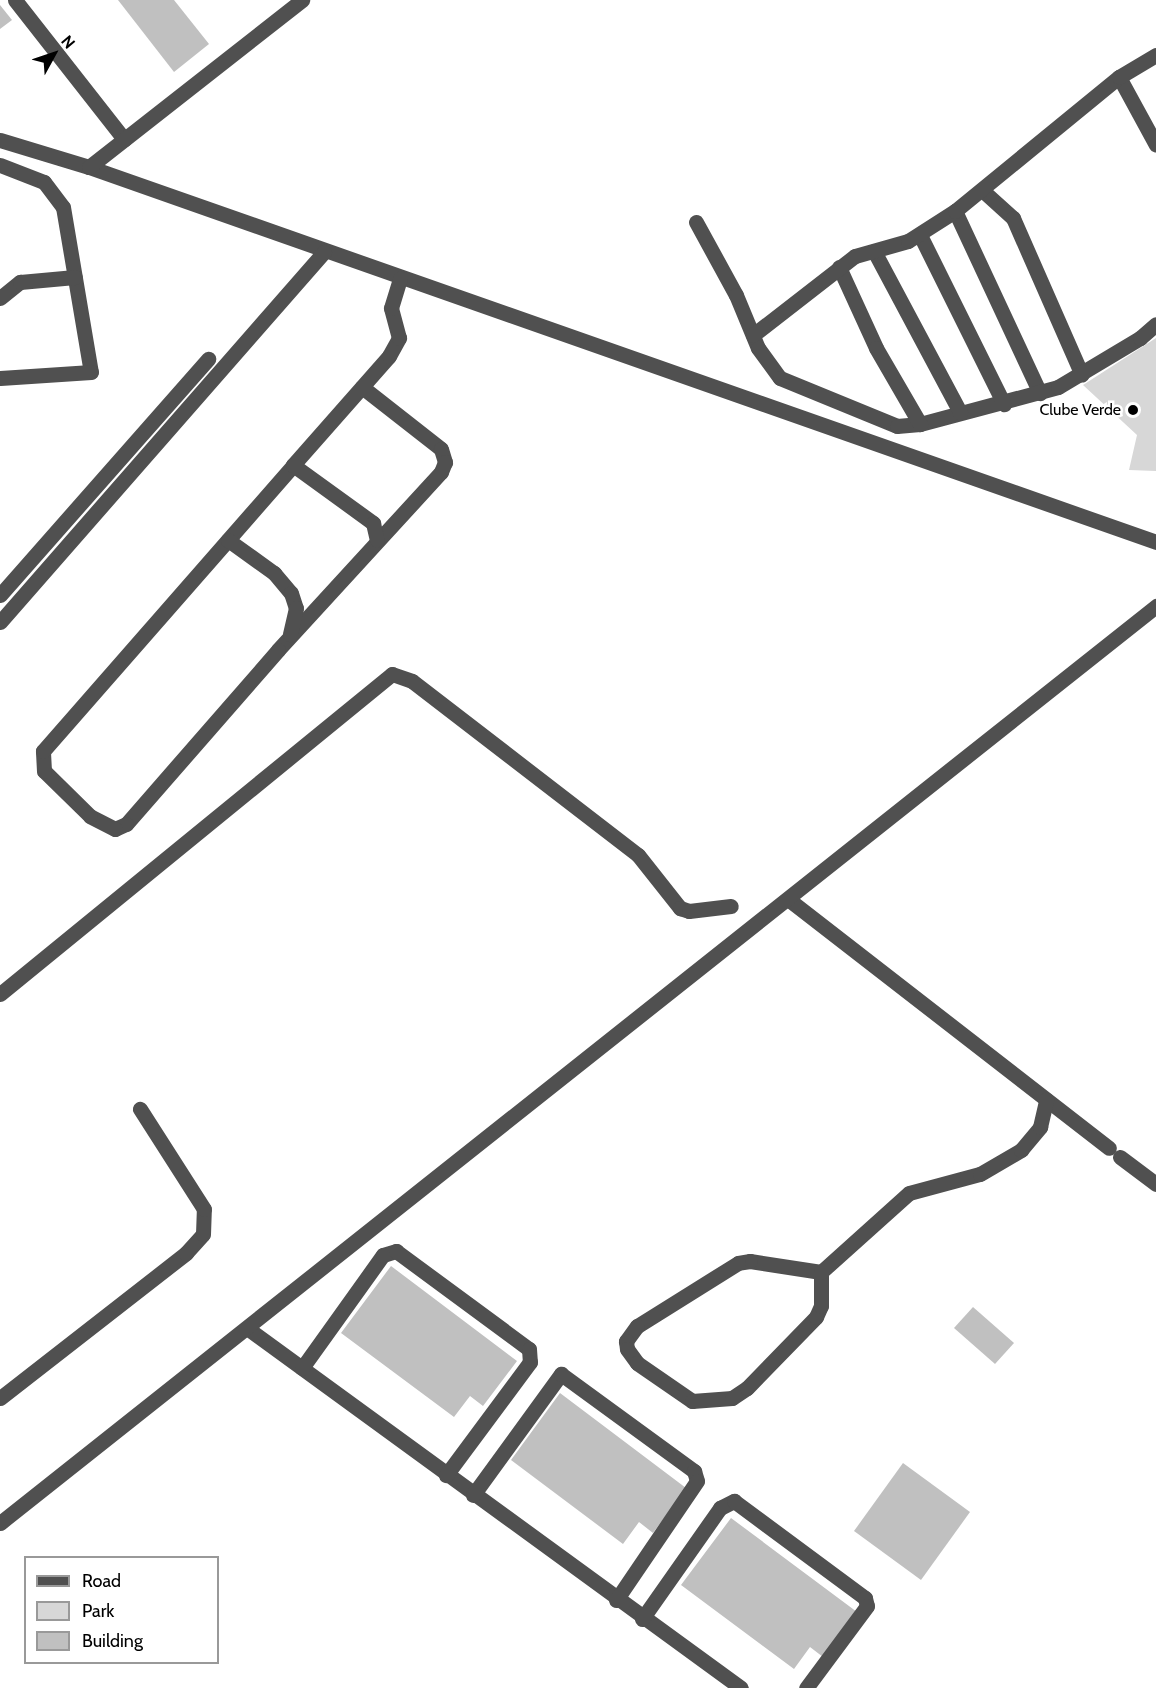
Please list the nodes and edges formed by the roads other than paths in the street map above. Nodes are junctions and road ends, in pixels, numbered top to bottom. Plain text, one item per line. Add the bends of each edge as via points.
1 (16, 0) edge
2 (302, 0) edge
3 (1156, 55) edge
4 (1119, 77) junction
5 (124, 139) junction
6 (0, 140) edge
7 (1156, 145) edge
8 (0, 165) edge
9 (89, 167) junction
10 (982, 190) junction
11 (955, 211) junction
12 (696, 222) dead end
13 (920, 235) junction
14 (874, 251) junction
15 (324, 252) junction
16 (839, 267) junction
17 (75, 277) junction
18 (400, 278) junction
19 (0, 298) edge
20 (1156, 324) edge
21 (753, 335) junction
22 (208, 359) dead end
23 (1082, 375) junction
24 (0, 378) edge
25 (362, 387) junction
26 (1040, 393) junction
27 (1004, 404) junction
28 (960, 412) junction
29 (920, 424) junction
30 (293, 465) junction
31 (228, 540) junction
32 (377, 540) junction
33 (1156, 543) edge
34 (0, 595) edge
35 (1156, 606) edge
36 (0, 622) edge
37 (290, 636) junction
38 (788, 899) junction
39 (731, 906) dead end
40 (0, 994) edge
41 (1046, 1100) junction
42 (140, 1109) dead end
43 (1156, 1184) edge
44 (821, 1272) junction
45 (247, 1328) junction
46 (302, 1368) junction
47 (0, 1398) edge
48 (447, 1475) junction
49 (473, 1495) junction
50 (0, 1523) edge
51 (616, 1600) junction
52 (642, 1619) junction
53 (741, 1688) edge
54 (806, 1688) edge

1 - 5 street
2 - 5 street
3 - 4 street
4 - 7 street
4 - 10 street
5 - 9 street
6 - 9 street
8 - 17 street via 31,175 54,193 68,227
9 - 15 street
10 - 11 street
10 - 23 street via 1013,218
11 - 13 street
11 - 26 street
12 - 21 street
13 - 14 street
13 - 27 street
14 - 16 street via 855,256
14 - 28 street
15 - 18 street
15 - 36 street
16 - 21 street
16 - 29 street via 876,348
17 - 19 street via 20,282
17 - 24 street via 91,372
18 - 25 street via 391,308 399,338
18 - 33 street
20 - 23 street
21 - 29 street via 768,364 790,386 882,422
22 - 34 street
23 - 26 street
25 - 30 street
25 - 32 street via 441,449 445,462 441,472
26 - 27 street
27 - 28 street
28 - 29 street
30 - 31 street
30 - 32 street via 373,523
31 - 37 street via 274,573 291,593 296,608
31 - 37 street via 44,751 44,771 90,816 115,829 126,824
32 - 37 street
35 - 38 street
38 - 41 street
38 - 45 street
39 - 40 street via 680,908 638,855 412,681 392,674
41 - 43 street
41 - 44 street via 1040,1127 1021,1150 980,1174 909,1192
42 - 47 street via 204,1209 203,1234 186,1253
44 - 44 street via 750,1261 738,1263 637,1326 626,1341 627,1349 637,1362 692,1401 732,1398 747,1388 816,1317 821,1306
45 - 46 street
45 - 50 street
46 - 48 street
46 - 48 street via 383,1255 396,1251 529,1349 530,1362
48 - 49 street
49 - 51 street
49 - 51 street via 561,1374 694,1471 697,1481
51 - 52 street
52 - 53 street
52 - 54 street via 720,1508 734,1501 865,1598 867,1606

